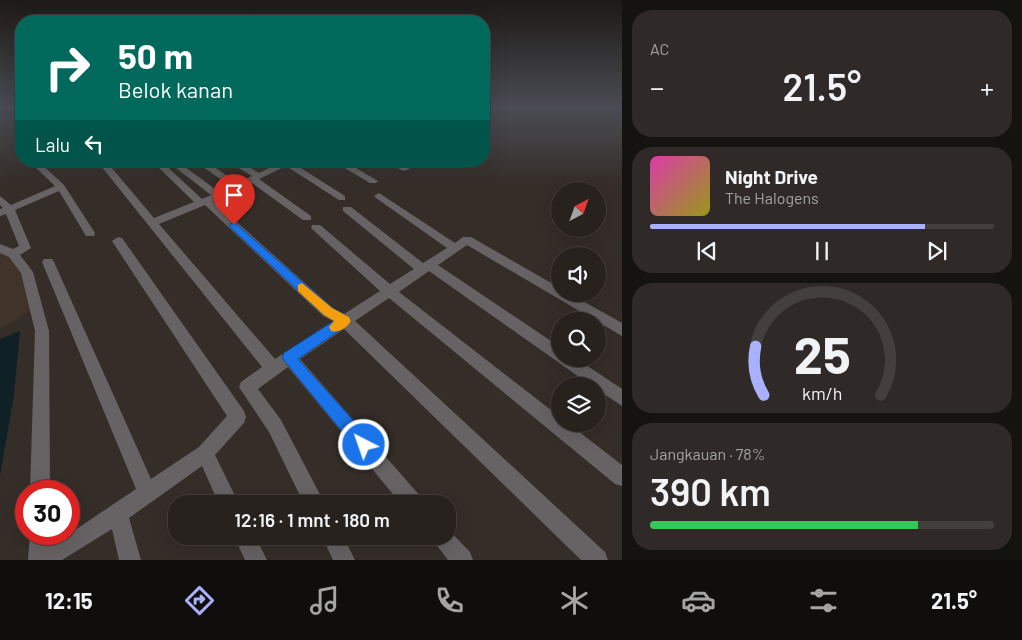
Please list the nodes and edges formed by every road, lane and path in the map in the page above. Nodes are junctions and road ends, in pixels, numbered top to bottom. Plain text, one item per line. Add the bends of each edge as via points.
1 (40, 167) edge
2 (106, 167) edge
3 (164, 167) edge
4 (177, 167) edge
5 (208, 167) edge
6 (241, 167) edge
7 (277, 167) edge
8 (295, 167) edge
9 (347, 167) edge
10 (402, 167) edge
11 (406, 169) dead end
12 (256, 177) junction
13 (373, 182) dead end
14 (236, 186) junction
15 (62, 187) junction
16 (379, 196) dead end
17 (0, 199) edge
18 (209, 200) junction
19 (5, 211) edge
20 (152, 223) junction
21 (90, 233) dead end
22 (118, 240) dead end
23 (455, 248) junction
24 (7, 251) edge
25 (48, 262) dead end
26 (426, 267) junction
27 (389, 292) junction
28 (345, 321) junction
29 (622, 330) edge
30 (551, 350) edge
31 (289, 358) junction
32 (577, 367) edge
33 (273, 368) junction
34 (622, 398) edge
35 (205, 453) junction
36 (622, 477) edge
37 (40, 480) edge
38 (147, 492) junction
39 (225, 495) edge
40 (310, 495) edge
41 (406, 495) edge
42 (118, 514) junction
43 (40, 545) edge
44 (248, 545) edge
45 (336, 545) edge
46 (450, 545) edge
47 (41, 560) edge
48 (130, 560) edge
49 (256, 560) edge
50 (344, 560) edge
51 (462, 560) edge
52 (597, 560) edge

1 - 15 street
2 - 20 street
3 - 18 street
4 - 18 street
5 - 14 street
6 - 12 street
7 - 12 street
8 - 26 street
9 - 13 street
10 - 11 street
12 - 14 street
12 - 27 street via 312,222
14 - 18 street
15 - 19 street
15 - 21 street
16 - 23 street
17 - 19 street
18 - 20 street
18 - 28 street via 328,312
19 - 24 street via 25,248
20 - 33 street
22 - 35 street via 238,417
23 - 26 street
23 - 29 street via 467,240
24 - 37 street via 27,272 42,331
25 - 38 street
26 - 27 street
26 - 30 street
27 - 28 street
27 - 36 street
28 - 31 street
28 - 52 street
31 - 33 street
31 - 41 street
32 - 34 street
33 - 40 street via 247,387 275,426
35 - 38 street
35 - 39 street
38 - 42 street
42 - 47 street
42 - 48 street
43 - 47 street
44 - 49 street
45 - 50 street
46 - 51 street

